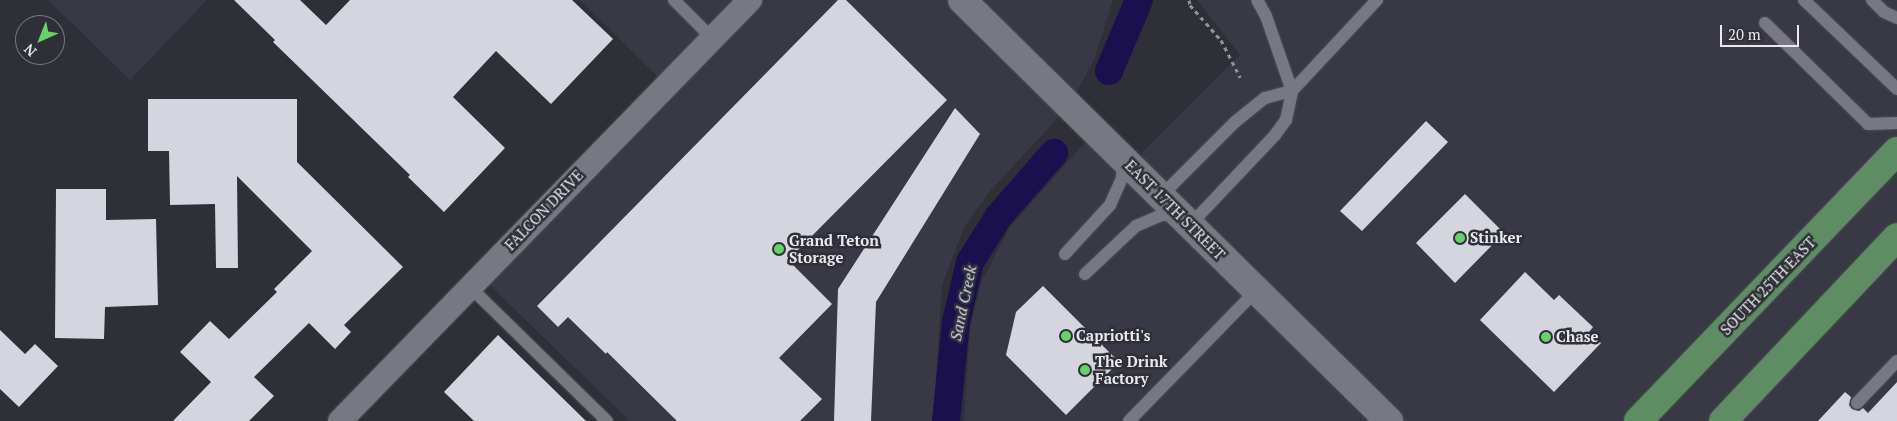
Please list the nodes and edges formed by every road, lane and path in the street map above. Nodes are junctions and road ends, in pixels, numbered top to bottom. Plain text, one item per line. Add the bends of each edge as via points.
1 (674, 0) edge
2 (750, 0) edge
3 (962, 0) edge
4 (1189, 0) edge
5 (1257, 0) edge
6 (1377, 0) edge
7 (1804, 0) edge
8 (1872, 0) edge
9 (1897, 18) edge
10 (1765, 23) dead end
11 (712, 38) junction
12 (1240, 76) dead end
13 (1897, 89) edge
14 (1292, 91) junction
15 (1897, 123) edge
16 (1897, 151) edge
17 (1123, 159) junction
18 (1177, 212) junction
19 (1897, 237) edge
20 (1065, 254) dead end
21 (1085, 274) dead end
22 (469, 286) junction
23 (1257, 290) junction
24 (1897, 361) edge
25 (1857, 403) dead end
26 (340, 421) edge
27 (607, 421) edge
28 (1129, 421) edge
29 (1389, 421) edge
30 (1638, 421) edge
31 (1723, 421) edge

1 - 11 lane
2 - 11 street, FALCON DRIVE
3 - 17 main road, EAST 17TH STREET
4 - 12 path via 1221,40
5 - 14 lane via 1266,16
6 - 14 lane
7 - 13 lane
8 - 9 lane via 1884,12
10 - 15 lane via 1868,124
11 - 22 street, FALCON DRIVE
14 - 18 lane via 1286,120 1275,135
14 - 18 lane via 1265,98 1235,122
16 - 30 main road, SOUTH 25TH EAST
17 - 18 main road, EAST 17TH STREET
17 - 20 lane via 1122,178 1110,206
18 - 21 lane via 1136,226
18 - 23 main road, EAST 17TH STREET
19 - 31 main road
22 - 26 street, FALCON DRIVE
22 - 27 lane
23 - 28 lane
23 - 29 main road, EAST 17TH STREET
24 - 25 lane

